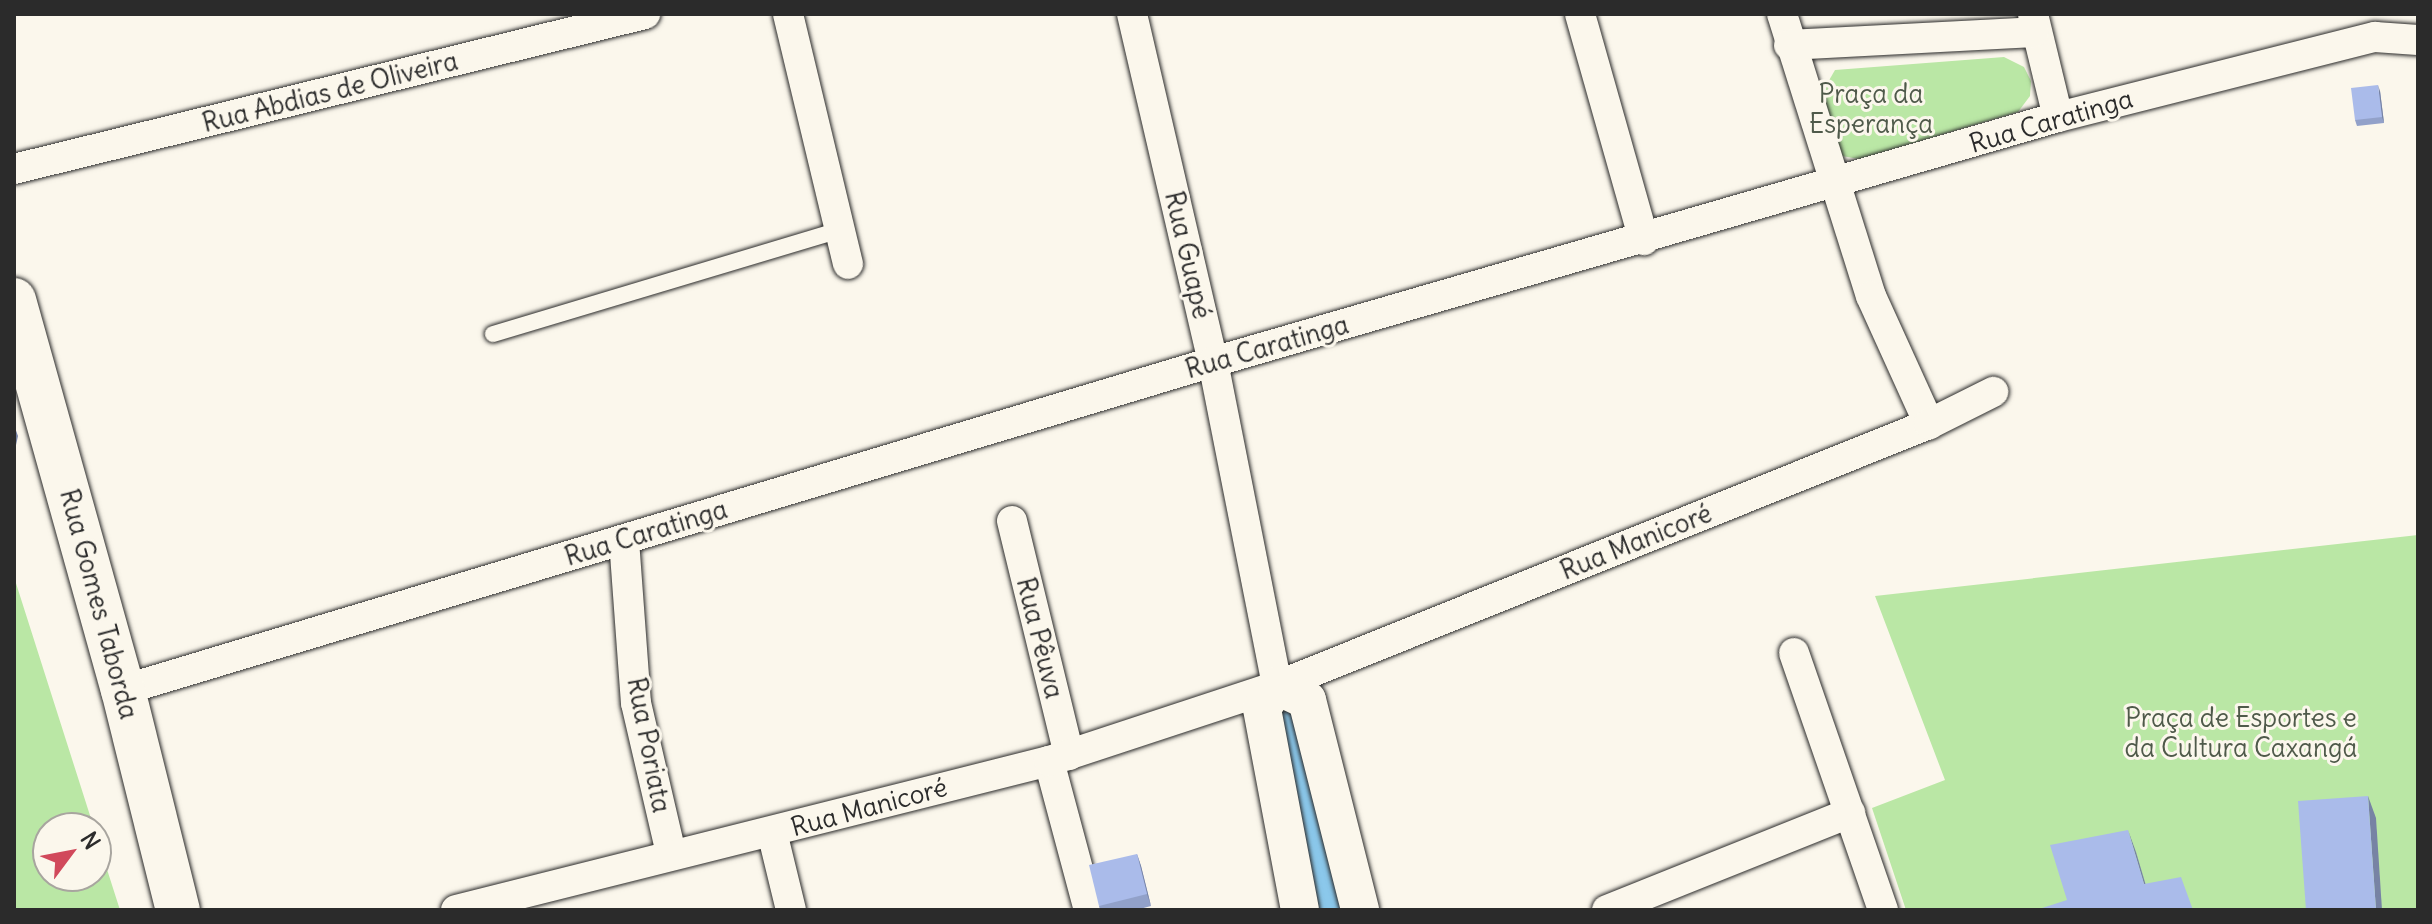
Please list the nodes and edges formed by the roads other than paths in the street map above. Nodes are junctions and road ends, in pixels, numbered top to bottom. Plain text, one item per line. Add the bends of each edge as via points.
1 (645, 14) edge
2 (788, 14) edge
3 (1132, 14) edge
4 (1580, 14) edge
5 (1782, 14) edge
6 (2033, 23) edge
7 (2418, 40) edge
8 (1789, 45) junction
9 (2058, 117) junction
10 (14, 169) edge
11 (1834, 185) junction
12 (839, 230) junction
13 (1644, 240) junction
14 (848, 264) dead end
15 (14, 300) edge
16 (493, 334) dead end
17 (1213, 362) junction
18 (1993, 392) dead end
19 (1929, 424) junction
20 (1012, 521) dead end
21 (624, 540) junction
22 (1794, 653) dead end
23 (123, 690) junction
24 (1270, 697) junction
25 (1059, 758) junction
26 (1850, 813) junction
27 (772, 832) junction
28 (671, 854) junction
29 (178, 910) edge
30 (456, 910) edge
31 (791, 910) edge
32 (1089, 910) edge
33 (1300, 910) edge
34 (1360, 910) edge
35 (1607, 910) edge
36 (1883, 910) edge

1 - 10 street, Rua Abdias de Oliveira
2 - 12 street
3 - 17 street, Rua Guapé
4 - 13 street
5 - 8 street
6 - 8 street
6 - 9 street
7 - 9 street, Rua Caratinga via 2375,37
8 - 11 street
9 - 11 street, Rua Caratinga
11 - 13 street, Rua Caratinga
11 - 19 street via 1871,296
12 - 14 street
12 - 16 lane
13 - 17 street, Rua Caratinga
15 - 23 main road, Rua Gomes Taborda
17 - 21 street, Rua Caratinga
17 - 24 street, Rua Guapé
18 - 19 street, Rua Manicoré
19 - 24 street, Rua Manicoré
20 - 25 street, Rua Pêuva
21 - 23 street, Rua Caratinga
21 - 28 street, Rua Poriata via 636,703
22 - 26 street
23 - 29 main road, Rua Gomes Taborda
24 - 25 street, Rua Manicoré
24 - 33 street
24 - 34 street via 1307,700
25 - 27 street, Rua Manicoré
25 - 32 street, Rua Pêuva
26 - 35 street
26 - 36 street
27 - 28 street, Rua Manicoré
27 - 31 street
28 - 30 street, Rua Manicoré

